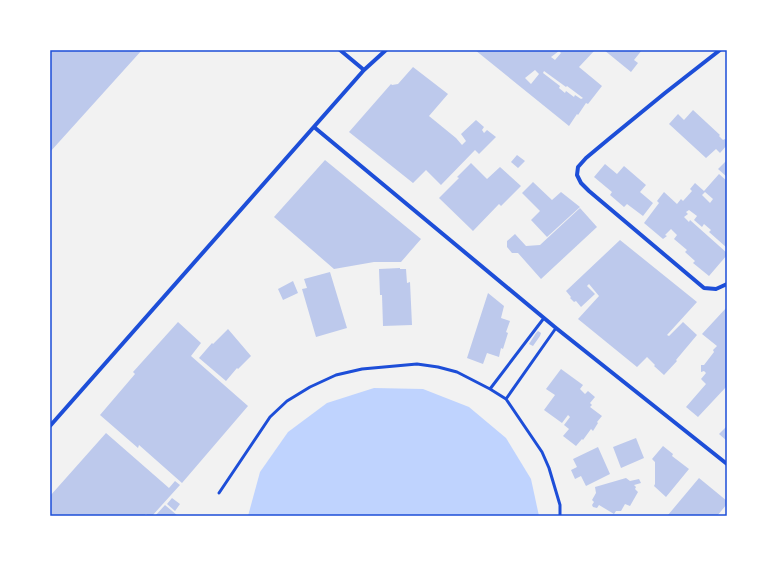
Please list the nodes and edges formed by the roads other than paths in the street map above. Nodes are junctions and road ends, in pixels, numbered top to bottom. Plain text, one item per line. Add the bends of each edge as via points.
1 (340, 50) edge
2 (386, 50) edge
3 (720, 50) edge
4 (364, 70) junction
5 (314, 127) junction
6 (727, 284) edge
7 (544, 318) junction
8 (556, 328) junction
9 (490, 389) junction
10 (506, 399) junction
11 (50, 426) edge
12 (727, 464) edge
13 (219, 493) dead end
14 (560, 516) edge

1 - 4 street
2 - 4 street
3 - 6 street via 586,158 578,167 576,175 589,191 704,288 716,289
4 - 5 street
5 - 7 street
5 - 11 street
7 - 8 street
7 - 9 lane
8 - 10 lane
8 - 12 street
9 - 10 lane
9 - 13 lane via 457,372 417,364 362,369 336,375 287,401 270,417
10 - 14 lane via 542,452 560,505

